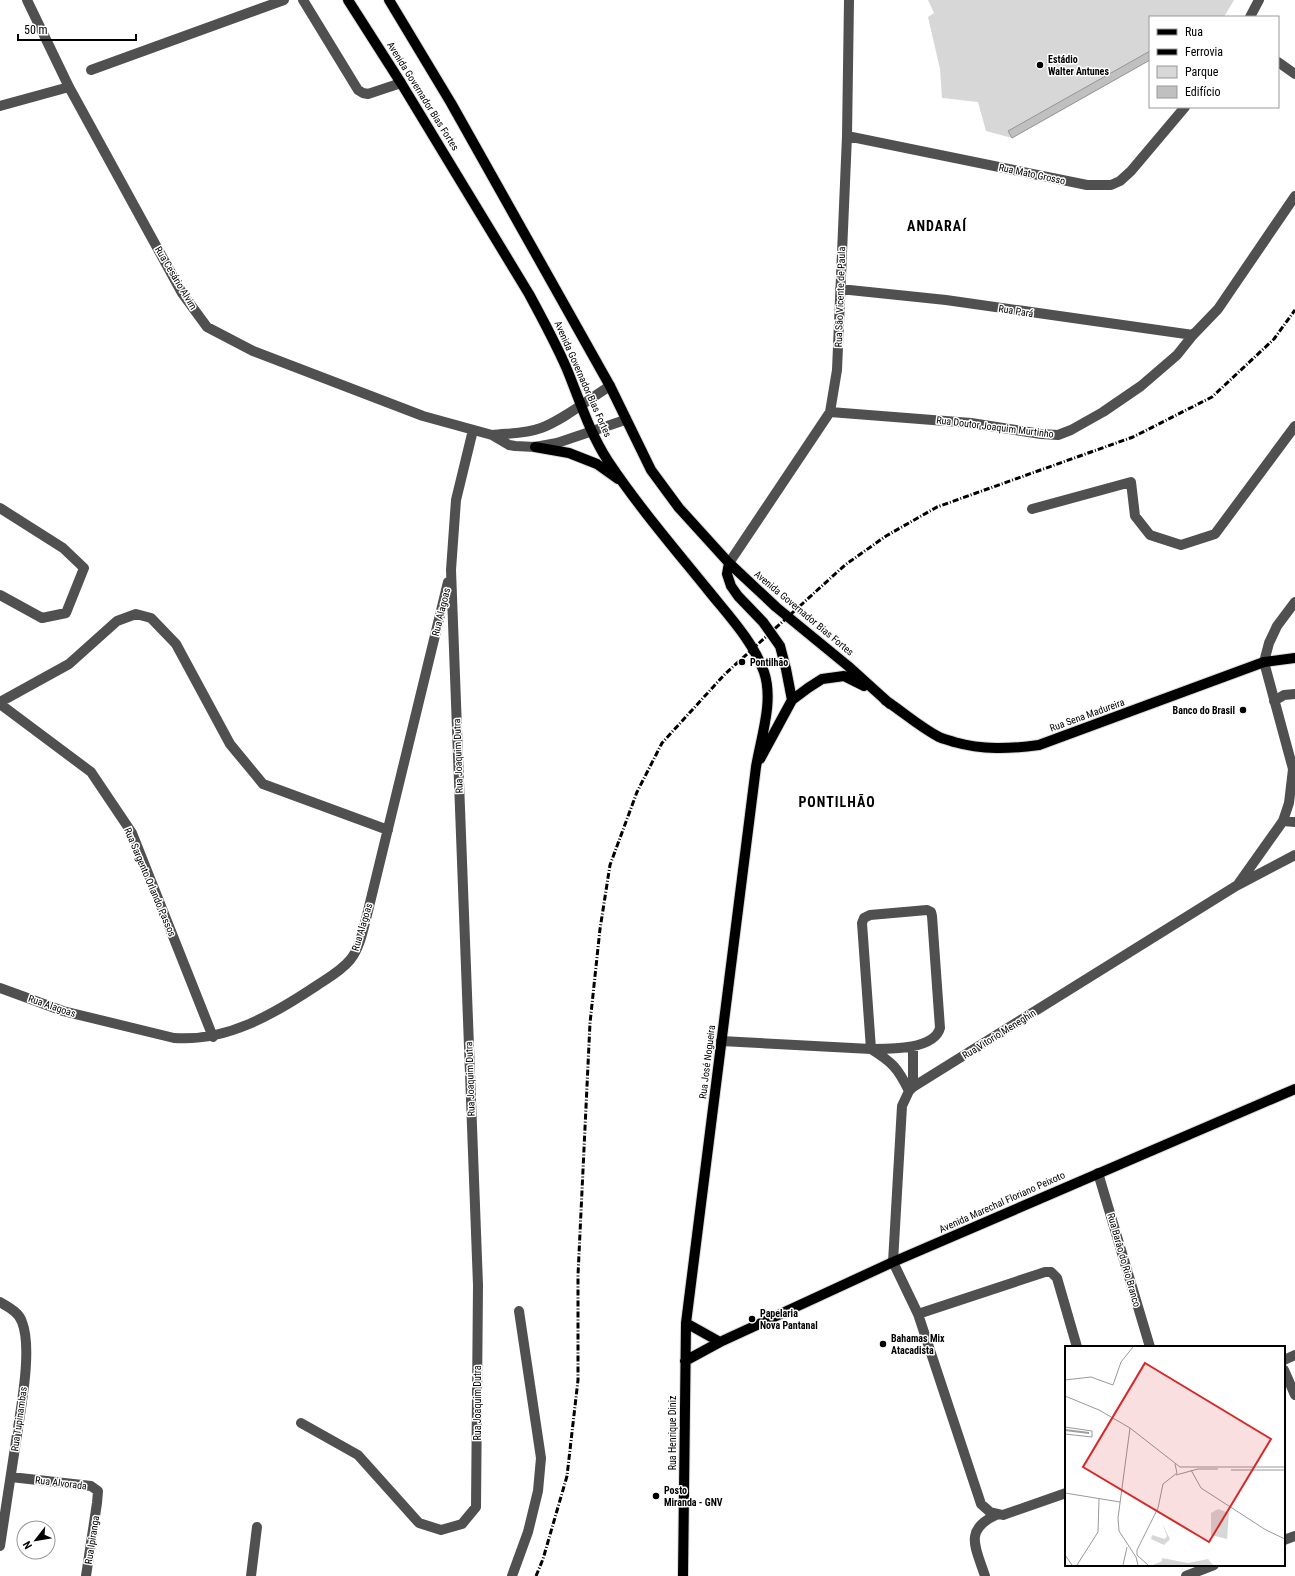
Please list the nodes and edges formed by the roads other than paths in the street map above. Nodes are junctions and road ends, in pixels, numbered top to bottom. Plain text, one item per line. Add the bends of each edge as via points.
1 (27, 0) edge
2 (284, 0) edge
3 (303, 0) edge
4 (348, 0) edge
5 (389, 0) edge
6 (849, 0) edge
7 (1259, 0) edge
8 (1251, 16) edge
9 (1279, 63) edge
10 (91, 70) dead end
11 (1295, 74) edge
12 (401, 83) junction
13 (69, 87) junction
14 (0, 106) edge
15 (1184, 108) edge
16 (847, 136) junction
17 (1295, 196) edge
18 (840, 289) junction
19 (1193, 335) junction
20 (610, 386) junction
21 (580, 405) junction
22 (830, 412) junction
23 (625, 420) junction
24 (1295, 426) edge
25 (473, 430) junction
26 (592, 431) junction
27 (492, 434) junction
28 (535, 447) junction
29 (623, 482) junction
30 (0, 508) edge
31 (1032, 509) dead end
32 (729, 563) junction
33 (451, 570) junction
34 (0, 595) edge
35 (1295, 602) edge
36 (1295, 658) edge
37 (1264, 662) junction
38 (1295, 694) edge
39 (792, 700) junction
40 (1274, 700) junction
41 (0, 703) edge
42 (890, 704) junction
43 (756, 767) junction
44 (1283, 821) junction
45 (1295, 822) edge
46 (388, 830) junction
47 (1295, 855) edge
48 (1236, 886) junction
49 (0, 988) edge
50 (213, 1037) junction
51 (721, 1041) junction
52 (913, 1047) junction
53 (871, 1050) junction
54 (911, 1089) junction
55 (1295, 1089) edge
56 (1098, 1173) junction
57 (893, 1262) junction
58 (0, 1302) edge
59 (519, 1311) dead end
60 (918, 1314) junction
61 (686, 1323) junction
62 (720, 1342) junction
63 (1077, 1346) edge
64 (1150, 1346) edge
65 (1295, 1355) edge
66 (1285, 1360) edge
67 (685, 1361) junction
68 (1285, 1372) edge
69 (1295, 1395) edge
70 (301, 1423) dead end
71 (11, 1477) junction
72 (1065, 1493) edge
73 (97, 1503) joint
74 (996, 1515) junction
75 (257, 1527) dead end
76 (1295, 1536) edge
77 (1285, 1540) edge
78 (0, 1546) edge
79 (1212, 1566) edge
80 (1190, 1575) edge
81 (86, 1576) edge
82 (251, 1576) edge
83 (512, 1576) edge
84 (683, 1576) edge
85 (985, 1576) edge

1 - 13 street, Rua Cesário Alvim
2 - 10 street
3 - 12 street via 358,90 368,94
4 - 12 main road, Avenida Governador Bias Fortes
5 - 20 main road, Avenida Governador Bias Fortes via 451,104
6 - 16 street, Rua São Vicente de Paula
7 - 8 street
9 - 11 street
12 - 21 main road, Avenida Governador Bias Fortes via 529,294 566,366
13 - 14 street
13 - 25 street, Rua Cesário Alvim via 182,293 207,328 260,354 423,416
15 - 16 street, Rua Mato Grosso via 1131,171 1120,181 1100,186 1087,186
16 - 18 street, Rua São Vicente de Paula
17 - 19 street, Rua Doutor Joaquim Murtinho via 1218,309
18 - 19 street, Rua Pará via 946,300
18 - 22 street, Rua São Vicente de Paula via 837,370
19 - 22 street, Rua Doutor Joaquim Murtinho via 1177,355 1141,386 1103,412 1071,430 1058,434 1034,433 971,423
20 - 21 street
20 - 23 main road, Avenida Governador Bias Fortes
21 - 26 main road, Avenida Governador Bias Fortes
21 - 27 street via 560,419 540,428 518,433
22 - 32 street, Rua São Vicente de Paula
23 - 26 street
23 - 32 main road, Avenida Governador Bias Fortes via 651,470 679,508
24 - 31 street via 1215,534 1181,545 1150,535 1135,516 1131,482
25 - 27 street, Rua Cesário Alvim
25 - 33 street, Rua Joaquim Dutra via 456,500
26 - 28 street via 557,443
26 - 29 main road, Avenida Governador Bias Fortes
27 - 28 street via 509,445
28 - 29 main road via 569,453 597,464
29 - 43 main road, Avenida Governador Bias Fortes via 756,652 768,684 769,698
30 - 34 street via 63,548 84,568 66,613 42,618
32 - 39 main road via 727,574 731,586 763,622 780,646
32 - 42 main road, Avenida Governador Bias Fortes via 776,607
33 - 46 street, Rua Alagoas
33 - 70 street, Rua Joaquim Dutra via 478,1285 476,1507 462,1524 441,1530 419,1523 358,1456
35 - 37 street via 1277,626
36 - 37 main road, Rua Sena Madureira
37 - 40 street
37 - 42 main road, Rua Sena Madureira via 1039,745 1015,748 986,749 940,738
38 - 40 street via 1284,695
39 - 42 main road via 822,679 844,676
39 - 43 main road
40 - 44 street, Rua Vitorio Meneghin via 1293,769 1289,803
41 - 46 street via 69,664 117,620 136,614 151,618 176,644 230,744 263,784
41 - 50 street, Rua Sargento Orlando Passos via 92,772 132,833
43 - 51 main road, Rua José Nogueira
44 - 45 street
44 - 48 street, Rua Vitorio Meneghin
46 - 50 street, Rua Alagoas via 367,915 356,952 350,961 282,1009
47 - 48 street, Rua Vitorio Meneghin
48 - 54 street, Rua Vitorio Meneghin
49 - 50 street, Rua Alagoas via 63,1011 174,1038
51 - 53 street
51 - 61 main road, Rua José Nogueira
52 - 53 street
52 - 53 street via 934,1037 940,1028 932,916 927,910 870,915 864,918 862,923
52 - 54 street
53 - 54 street via 900,1072
54 - 57 street via 902,1106
55 - 56 main road, Avenida Marechal Floriano Peixoto
56 - 57 main road, Avenida Marechal Floriano Peixoto
56 - 64 street, Rua Barão do Rio Branco
57 - 60 street
57 - 62 main road, Avenida Marechal Floriano Peixoto
58 - 71 street, Rua Tupinambas via 17,1314 25,1335 24,1388
59 - 83 street via 541,1458 538,1491 530,1525
60 - 63 street via 1044,1272 1051,1272 1057,1278
60 - 74 street via 981,1504
61 - 62 main road
61 - 67 main road, Rua José Nogueira
62 - 67 main road, Avenida Marechal Floriano Peixoto
65 - 66 street
67 - 84 main road, Rua Henrique Diniz
68 - 69 street
71 - 73 street, Rua Alvorada via 91,1486 98,1491
71 - 78 street, Rua Tupinambas
72 - 74 street via 1003,1516
73 - 81 street, Rua Ipiranga
74 - 85 street via 980,1525 975,1533 975,1542
75 - 82 street
76 - 77 street
79 - 80 street

